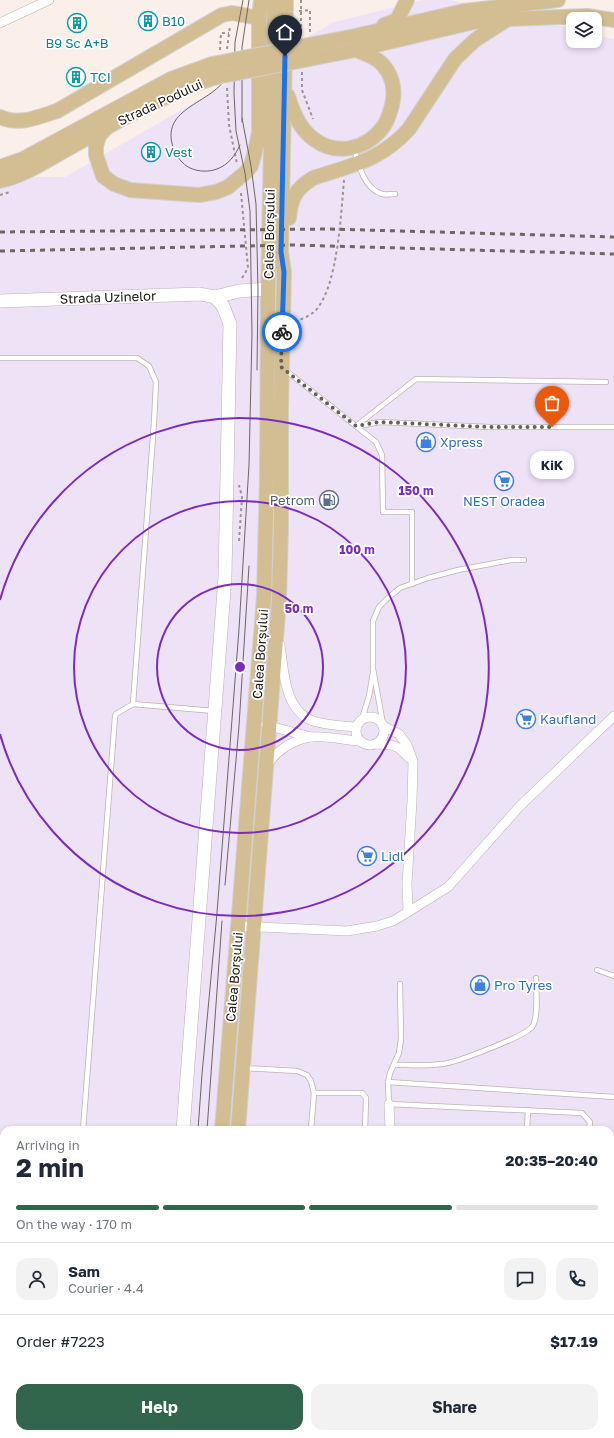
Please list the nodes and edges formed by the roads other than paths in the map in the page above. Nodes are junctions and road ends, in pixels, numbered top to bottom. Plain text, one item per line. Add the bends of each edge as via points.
1 (49, 0) edge
2 (261, 0) edge
3 (274, 0) edge
4 (286, 0) edge
5 (406, 0) edge
6 (496, 0) edge
7 (558, 0) edge
8 (515, 4) junction
9 (259, 18) junction
10 (508, 19) junction
11 (614, 20) edge
12 (0, 23) edge
13 (355, 36) junction
14 (355, 50) junction
15 (215, 71) junction
16 (285, 85) junction
17 (0, 117) edge
18 (108, 126) junction
19 (259, 132) junction
20 (354, 148) junction
21 (358, 164) junction
22 (0, 167) edge
23 (271, 176) junction
24 (0, 180) edge
25 (395, 194) dead end
26 (284, 272) junction
27 (268, 289) junction
28 (215, 297) junction
29 (0, 301) edge
30 (0, 358) edge
31 (281, 367) junction
32 (606, 382) dead end
33 (356, 426) junction
34 (614, 427) edge
35 (524, 560) dead end
36 (412, 584) junction
37 (277, 628) junction
38 (373, 669) junction
39 (133, 704) junction
40 (214, 711) junction
41 (614, 716) edge
42 (362, 719) junction
43 (255, 723) junction
44 (270, 725) junction
45 (383, 725) junction
46 (356, 727) junction
47 (310, 737) junction
48 (360, 741) junction
49 (376, 744) junction
50 (413, 761) junction
51 (267, 765) junction
52 (408, 912) junction
53 (238, 926) junction
54 (253, 927) junction
55 (597, 970) dead end
56 (614, 976) edge
57 (536, 978) dead end
58 (400, 984) dead end
59 (394, 1065) junction
60 (242, 1068) junction
61 (388, 1082) junction
62 (314, 1093) junction
63 (614, 1097) edge
64 (389, 1104) junction
65 (528, 1110) junction
66 (83, 1126) edge
67 (183, 1126) edge
68 (222, 1126) edge
69 (238, 1126) edge
70 (311, 1126) edge
71 (365, 1126) edge
72 (390, 1126) edge
73 (527, 1126) edge
74 (590, 1126) edge

1 - 12 street
2 - 9 main road
3 - 23 main road, Calea Borșului
4 - 16 main road, Calea Borșului
5 - 13 main road via 397,20
6 - 8 main road
7 - 8 main road
8 - 13 main road via 464,11
9 - 17 main road via 232,13 216,18 57,111 27,120 8,121
9 - 19 main road
10 - 11 main road, Strada Podului via 587,16
10 - 14 main road, Strada Podului via 474,22
10 - 21 main road via 475,40 455,59 400,139 376,156
13 - 15 main road, Strada Podului, bridge
14 - 15 main road, Strada Podului, bridge
14 - 20 main road via 380,62 391,79 394,90 388,118 383,127
15 - 18 main road, Strada Podului
15 - 22 main road, Strada Podului via 171,79 22,159
16 - 20 main road via 297,121 311,136 325,146
16 - 26 main road, Calea Borșului via 281,252
18 - 19 main road via 99,136 96,146 96,155 103,176 114,184 130,190 199,195 216,192 239,179 251,166
18 - 24 main road, Strada Podului via 35,167
19 - 23 main road
20 - 21 lane
21 - 25 lane via 376,192
21 - 26 main road via 314,178 298,189 290,203
23 - 27 main road, Calea Borșului
26 - 31 main road, Calea Borșului
27 - 28 street via 239,291
27 - 43 main road, Calea Borșului via 264,596
28 - 29 street, Strada Uzinelor via 200,294
28 - 40 street via 223,306 230,324 225,577
30 - 39 lane via 137,358 149,366 156,382
31 - 33 lane
31 - 37 main road, Calea Borșului via 281,529
32 - 33 lane via 416,379
33 - 34 lane via 380,422 489,427
33 - 36 lane via 376,442 382,455 383,512 412,512
35 - 36 lane via 458,570
36 - 38 lane via 400,588 379,607 373,621
37 - 44 main road, Calea Borșului
37 - 46 street via 289,696 295,707 312,720
38 - 42 lane
38 - 45 lane
39 - 40 lane
39 - 66 lane via 115,717
40 - 67 street
41 - 52 street via 520,806 448,887
42 - 45 street via 370,716
42 - 46 street
43 - 44 street
43 - 53 main road, Calea Borșului
44 - 47 street
44 - 51 main road, Calea Borșului
45 - 49 street via 383,738
45 - 50 street via 399,734 407,744
46 - 48 street
47 - 48 street
47 - 51 street via 280,750
48 - 49 street via 367,745
49 - 50 street via 394,745
50 - 52 street
51 - 54 main road, Calea Borșului
52 - 54 street via 393,921 377,926 347,931
53 - 54 street
53 - 68 main road, Calea Borșului
54 - 60 main road, Calea Borșului
55 - 56 lane
57 - 59 lane via 536,1018 532,1027 518,1036 449,1063
58 - 59 lane via 399,1053
59 - 61 lane
60 - 62 lane via 297,1071 307,1075
60 - 69 main road, Calea Borșului
61 - 63 lane
61 - 64 lane
62 - 70 lane
62 - 71 lane via 362,1093 366,1098
64 - 65 lane
64 - 72 street
65 - 73 lane
65 - 74 lane via 582,1113 590,1122

